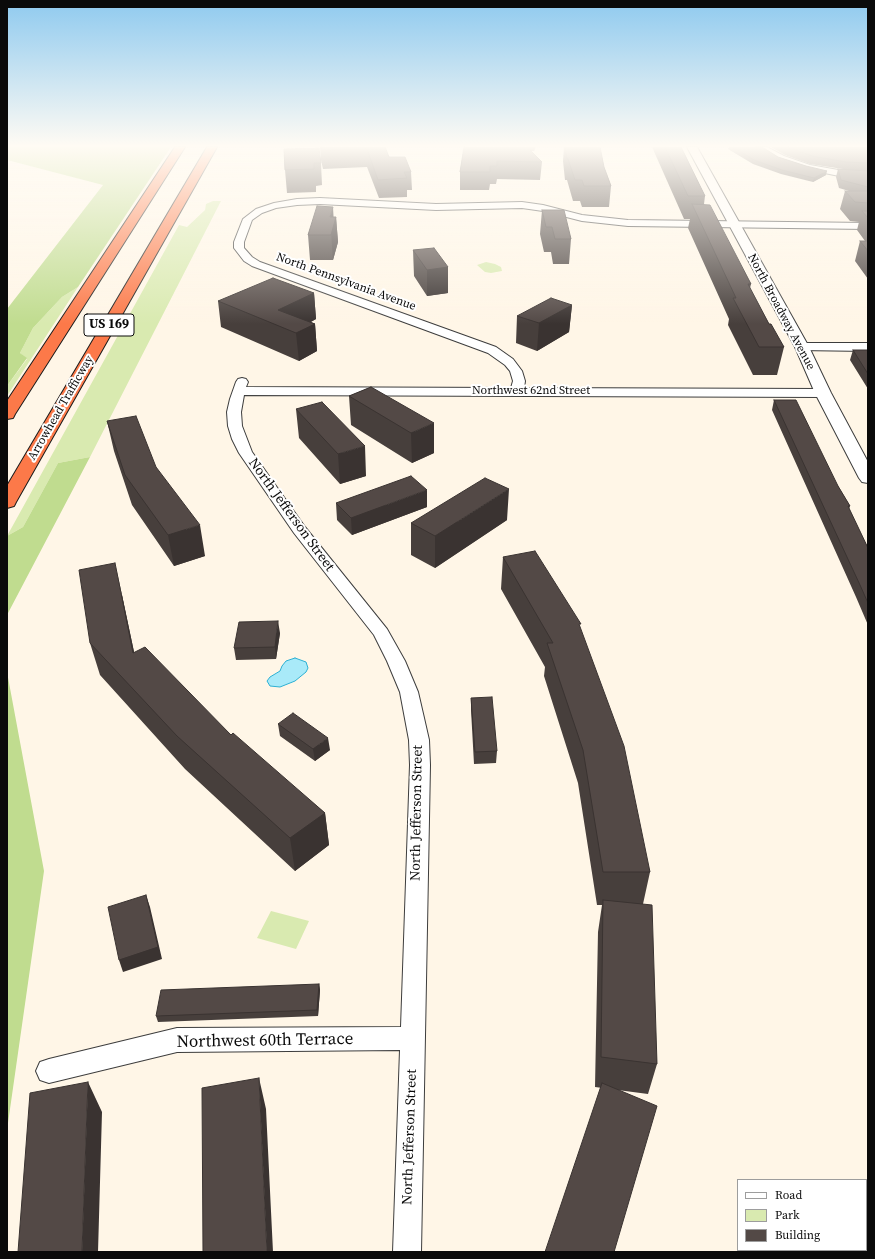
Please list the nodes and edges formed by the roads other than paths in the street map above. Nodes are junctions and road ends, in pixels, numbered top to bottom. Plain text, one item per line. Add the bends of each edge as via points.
1 (142, 206) edge
2 (178, 206) edge
3 (276, 206) edge
4 (410, 206) edge
5 (490, 206) edge
6 (528, 206) edge
7 (723, 206) edge
8 (732, 224) junction
9 (868, 226) edge
10 (802, 347) junction
11 (868, 347) edge
12 (240, 386) joint
13 (518, 391) junction
14 (823, 393) junction
15 (7, 414) edge
16 (868, 478) edge
17 (7, 502) edge
18 (413, 1038) junction
19 (49, 1071) dead end
20 (407, 1252) edge

1 - 15 highway, US 169
2 - 17 highway, Arrowhead Trafficway / US 169
3 - 13 street, North Pennsylvania Avenue via 250,216 238,242 242,254 256,264 492,350 509,362 516,371
4 - 5 street, North Pennsylvania Avenue
6 - 8 street, North Pennsylvania Avenue via 609,222
7 - 8 street, North Broadway Avenue
8 - 9 street, North Pennsylvania Avenue
8 - 10 street, North Broadway Avenue
10 - 11 street
10 - 14 street, North Broadway Avenue
12 - 13 street, Northwest 62nd Street
12 - 18 street, North Jefferson Street via 234,412 235,426 246,453 299,530 381,633 409,692 419,740 420,764
13 - 14 street, Northwest 62nd Street
14 - 16 street, North Broadway Avenue
18 - 19 street, Northwest 60th Terrace via 177,1040
18 - 20 street, North Jefferson Street

